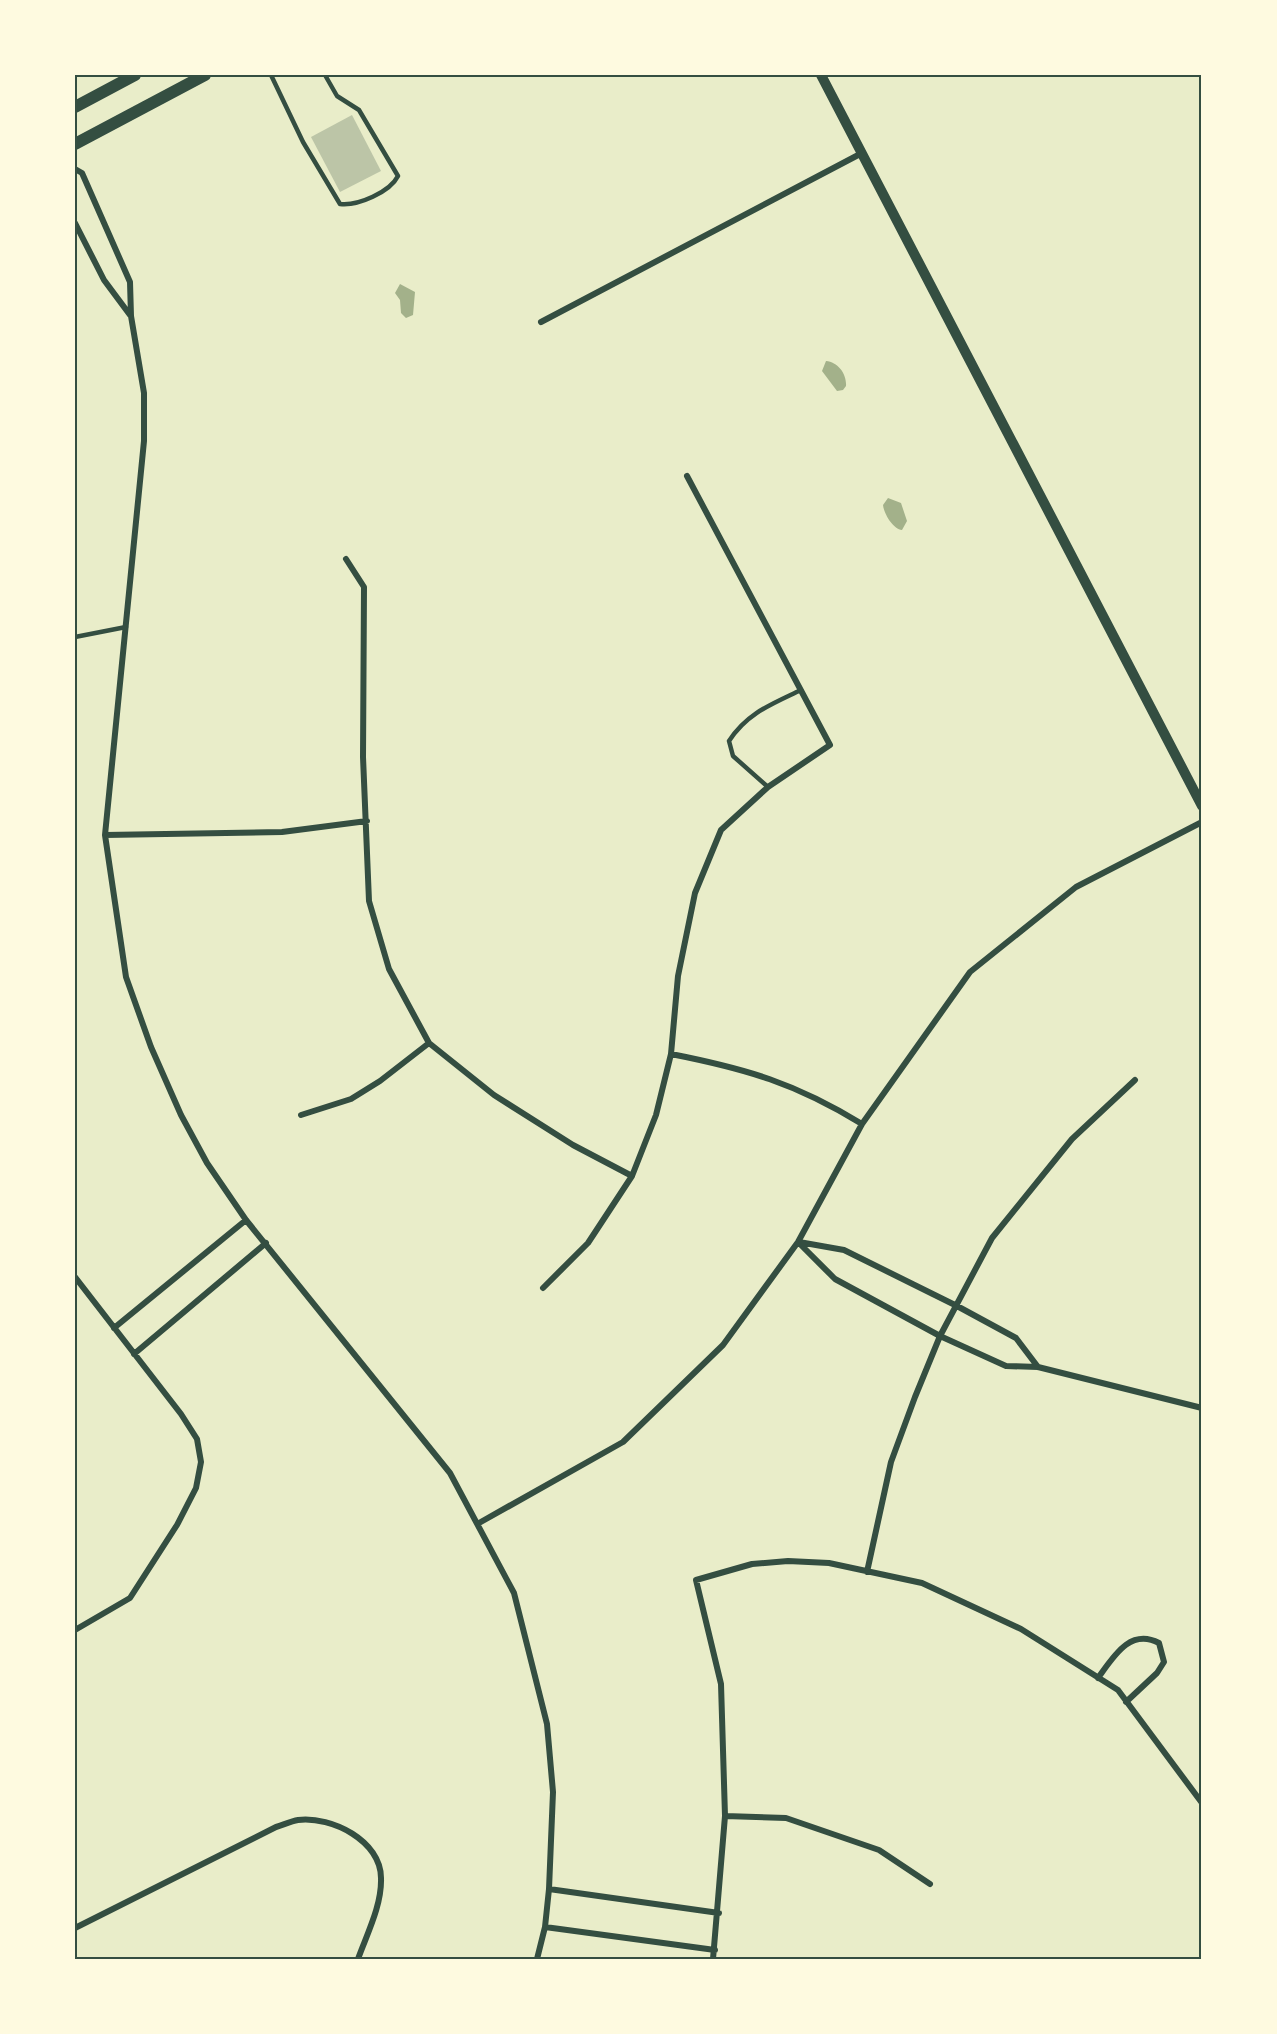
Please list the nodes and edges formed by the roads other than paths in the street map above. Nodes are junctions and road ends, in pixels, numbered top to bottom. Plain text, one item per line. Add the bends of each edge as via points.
1 (135, 75) edge
2 (205, 75) edge
3 (271, 75) edge
4 (325, 75) edge
5 (821, 75) edge
6 (75, 107) edge
7 (75, 144) edge
8 (862, 153) junction
9 (75, 169) edge
10 (75, 223) edge
11 (131, 315) junction
12 (541, 322) dead end
13 (687, 476) dead end
14 (346, 559) dead end
15 (126, 627) junction
16 (75, 637) edge
17 (801, 690) junction
18 (768, 787) junction
19 (1202, 806) edge
20 (367, 821) junction
21 (1202, 822) edge
22 (105, 835) junction
23 (429, 1043) junction
24 (671, 1054) junction
25 (1135, 1080) dead end
26 (301, 1115) dead end
27 (862, 1124) junction
28 (632, 1176) junction
29 (246, 1220) junction
30 (798, 1242) junction
31 (266, 1243) junction
32 (75, 1277) edge
33 (543, 1288) dead end
34 (957, 1306) junction
35 (114, 1328) junction
36 (940, 1336) junction
37 (134, 1354) junction
38 (1038, 1367) junction
39 (1202, 1408) edge
40 (479, 1523) junction
41 (867, 1572) junction
42 (75, 1630) edge
43 (1098, 1678) junction
44 (1126, 1702) junction
45 (1202, 1803) edge
46 (725, 1816) junction
47 (930, 1884) dead end
48 (549, 1889) junction
49 (719, 1913) junction
50 (545, 1927) junction
51 (75, 1928) edge
52 (715, 1950) junction
53 (358, 1959) edge
54 (537, 1959) edge
55 (713, 1959) edge

1 - 6 main road
2 - 7 main road
3 - 4 lane via 303,142 340,204 352,205 394,184 398,176 359,110 337,96
5 - 8 street
8 - 12 street
8 - 19 street
9 - 11 street via 82,173 130,282
10 - 11 street via 104,280
11 - 15 street via 144,393 144,441
13 - 17 street
14 - 20 street via 364,587 363,757
15 - 16 lane
15 - 22 street
17 - 18 street via 830,745
17 - 18 lane via 756,712 739,725 729,741 733,756
18 - 24 street via 721,830 695,893 678,976
20 - 22 street via 282,832
20 - 23 street via 369,901 389,969
21 - 27 street via 1076,887 970,972
22 - 29 street via 126,977 151,1047 186,1124
23 - 26 street via 351,1099
23 - 28 street via 511,1107
24 - 27 street via 735,1066 775,1079 829,1103
24 - 28 street via 657,1115
25 - 34 street via 1072,1139 992,1238
27 - 30 street
28 - 33 street via 588,1243
29 - 31 street
29 - 35 street
30 - 34 street via 844,1250
30 - 36 street via 835,1279
30 - 40 street via 723,1346 623,1442
31 - 37 street
31 - 40 street via 428,1443
32 - 35 street
34 - 36 street
34 - 38 street via 1016,1338
35 - 37 street
36 - 38 street via 1006,1366
36 - 41 street via 891,1462
37 - 42 street via 197,1439 201,1462 196,1488 130,1598
38 - 39 street
40 - 48 street via 514,1593 547,1724 553,1792
41 - 43 street via 922,1583 1021,1629
41 - 46 street via 829,1563 788,1562 752,1564 696,1580 721,1684
43 - 44 street via 1118,1690
43 - 44 street via 1133,1639 1147,1637 1159,1643 1164,1662
44 - 45 street
46 - 47 street via 786,1818 879,1850
46 - 49 street
48 - 49 street
48 - 50 street
49 - 52 street
50 - 52 street
50 - 54 street
51 - 53 street via 276,1827 299,1820 330,1824 355,1836 373,1851 381,1877 377,1904
52 - 55 street

